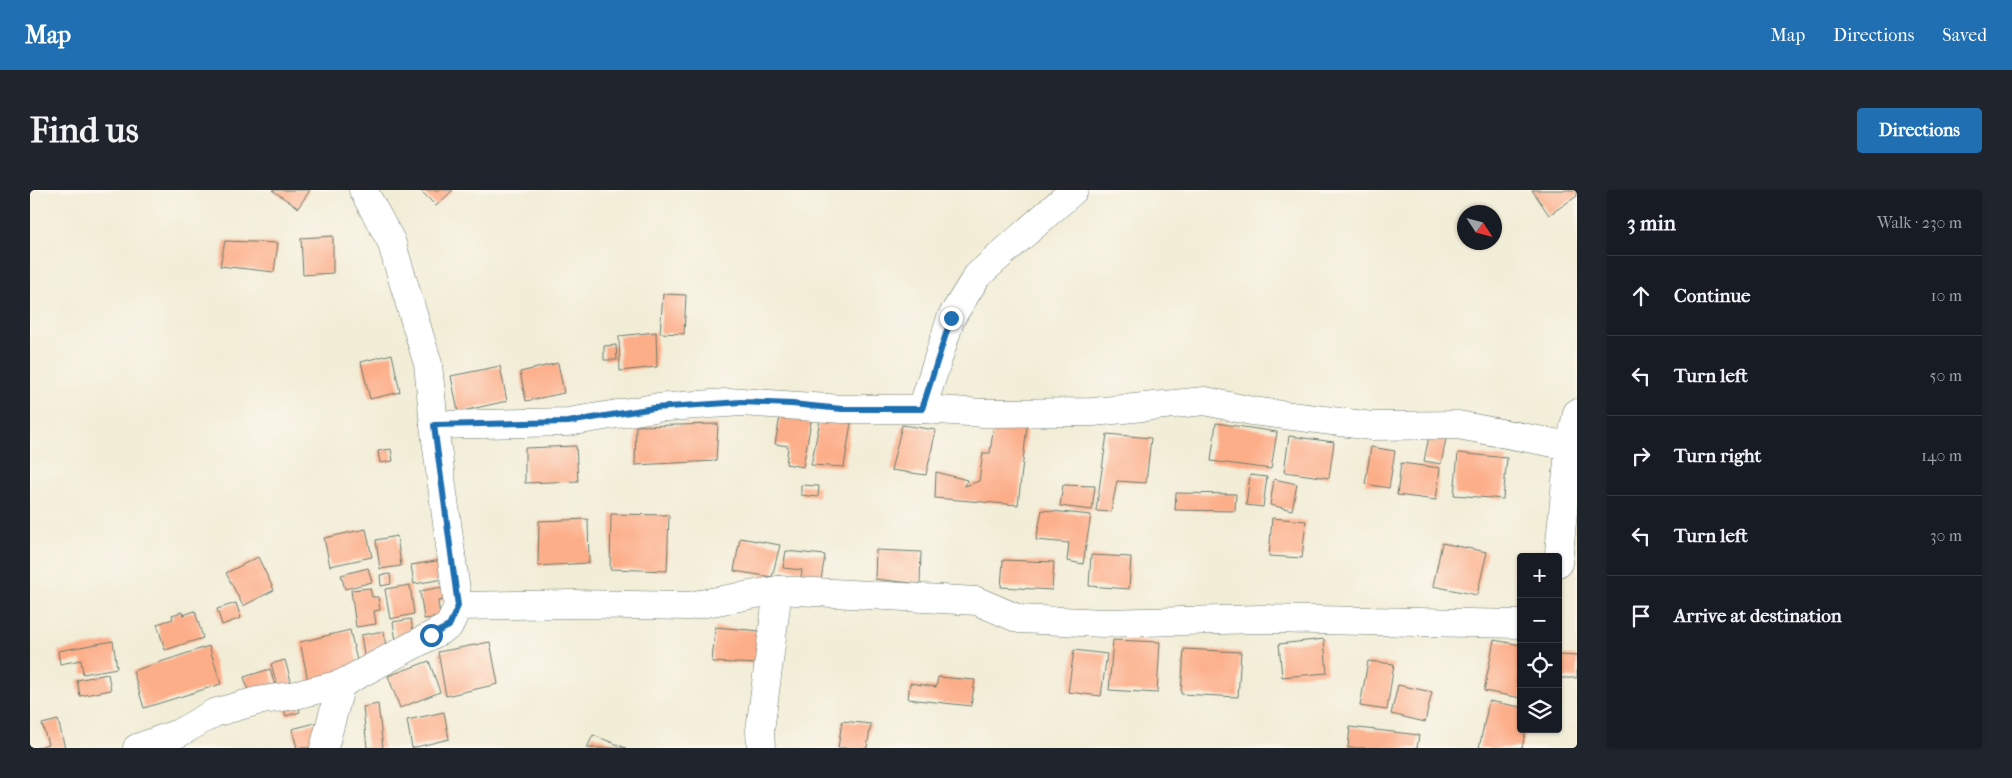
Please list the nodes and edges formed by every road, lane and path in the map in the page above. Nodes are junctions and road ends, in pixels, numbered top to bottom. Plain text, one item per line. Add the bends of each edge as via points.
1 (363, 190) edge
2 (1074, 190) edge
3 (922, 409) junction
4 (1577, 413) edge
5 (434, 425) junction
6 (1570, 446) junction
7 (1559, 553) edge
8 (778, 590) junction
9 (458, 606) junction
10 (1517, 624) edge
11 (341, 684) junction
12 (137, 748) edge
13 (324, 748) edge
14 (761, 748) edge

1 - 5 street via 391,241 400,269 428,364
2 - 3 street via 977,276 951,318
3 - 5 street via 842,409 741,402 654,408 568,422
3 - 6 street via 984,413 1093,412 1205,401 1252,411 1372,426 1458,425
4 - 6 street
5 - 9 street
6 - 7 street
8 - 9 street via 690,606
8 - 10 street via 977,601 1018,619 1104,623 1261,619
8 - 14 street via 760,731
9 - 11 street via 449,626
11 - 12 street via 214,713 179,732
11 - 13 street

